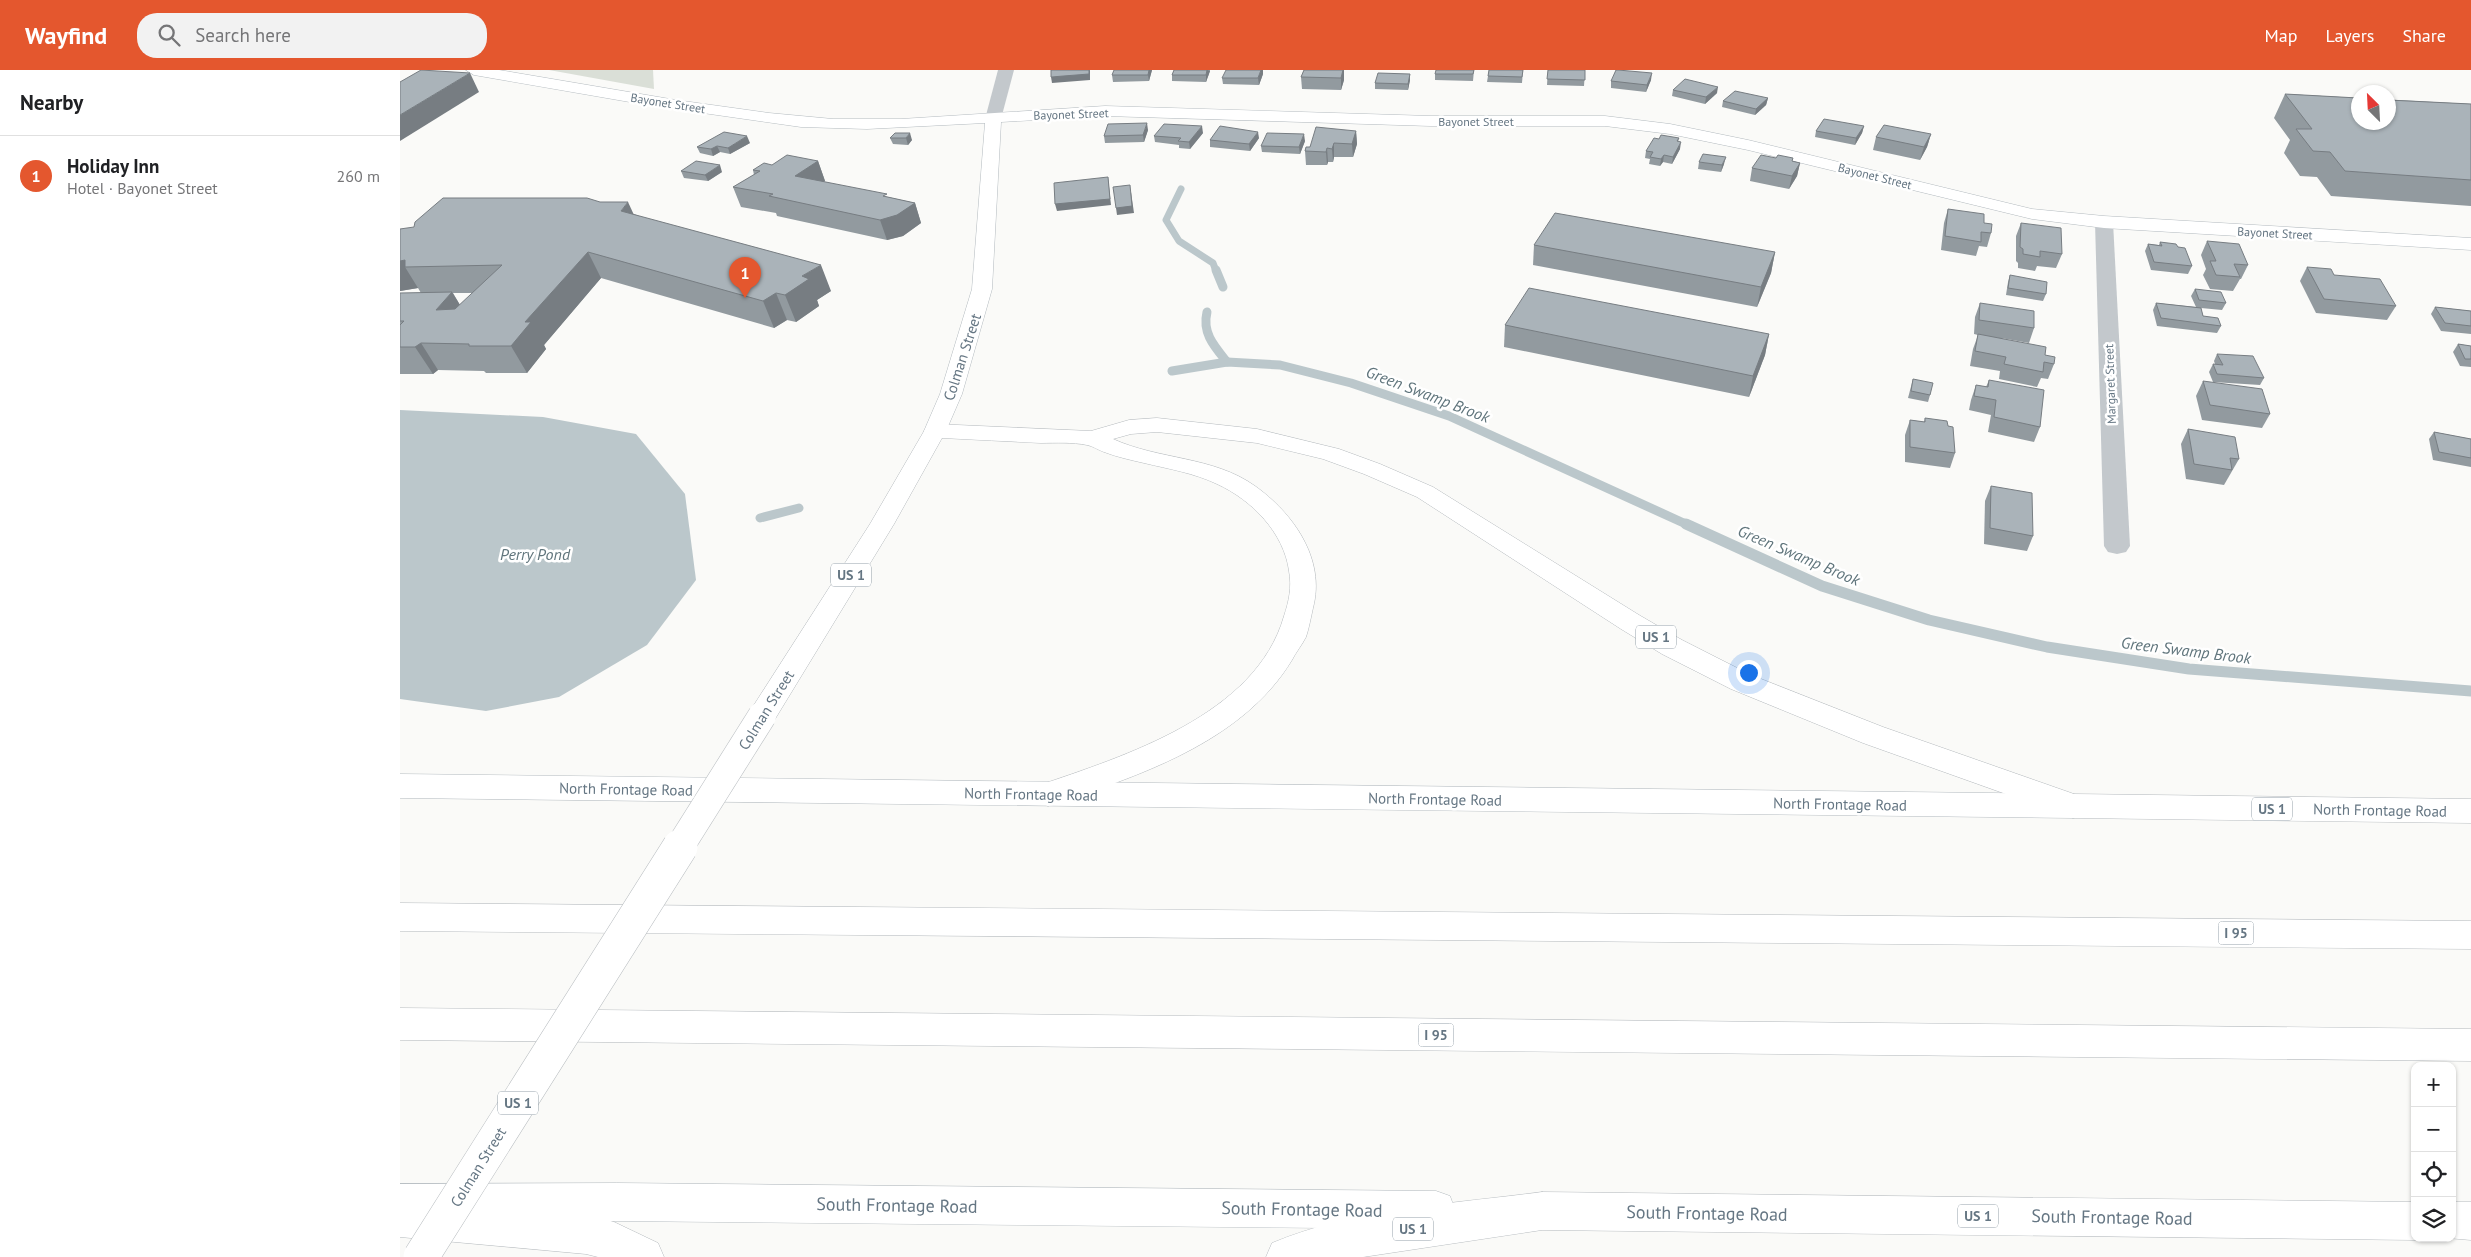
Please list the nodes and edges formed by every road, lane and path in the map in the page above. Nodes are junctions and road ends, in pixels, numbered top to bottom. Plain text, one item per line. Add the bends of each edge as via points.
1 (474, 70) edge
2 (1006, 70) edge
3 (993, 119) junction
4 (2104, 222) junction
5 (2471, 244) edge
6 (935, 431) junction
7 (1092, 438) junction
8 (2118, 546) dead end
9 (400, 786) edge
10 (1048, 794) junction
11 (2073, 806) junction
12 (2471, 811) edge
13 (400, 917) edge
14 (2471, 935) edge
15 (400, 1024) edge
16 (2471, 1045) edge
17 (400, 1203) edge
18 (1542, 1211) junction
19 (400, 1218) edge
20 (2411, 1221) edge
21 (2456, 1221) edge
22 (2471, 1221) edge
23 (421, 1257) edge
24 (644, 1257) edge
25 (1286, 1257) edge

1 - 3 main road, Bayonet Street via 780,120 874,124
2 - 3 street
3 - 4 main road, Bayonet Street via 1064,112 1104,112 1431,121 1605,121 1670,129 1738,143 2032,214
3 - 6 main road, Colman Street via 982,289 951,394
4 - 5 main road, Bayonet Street
4 - 8 street, Margaret Street
6 - 7 main road, US 1
6 - 23 main road, Colman Street / US 1, bridge via 882,524
7 - 10 main road via 1112,449 1218,474 1261,502 1280,521 1300,556 1304,586 1302,606 1296,628 1279,660 1264,679 1222,716 1179,743 1102,776
7 - 11 main road, US 1 via 1142,426 1193,428 1280,441 1372,468 1425,492 1630,622 1741,682 1873,735
9 - 10 main road, North Frontage Road
10 - 11 main road, North Frontage Road
11 - 12 main road, North Frontage Road / US 1
13 - 14 main road, I 95
15 - 16 main road, I 95
17 - 18 main road, South Frontage Road via 617,1202
18 - 20 main road, South Frontage Road / US 1
18 - 25 main road, US 1 via 1398,1231
19 - 24 main road via 586,1234 614,1242
21 - 22 main road

